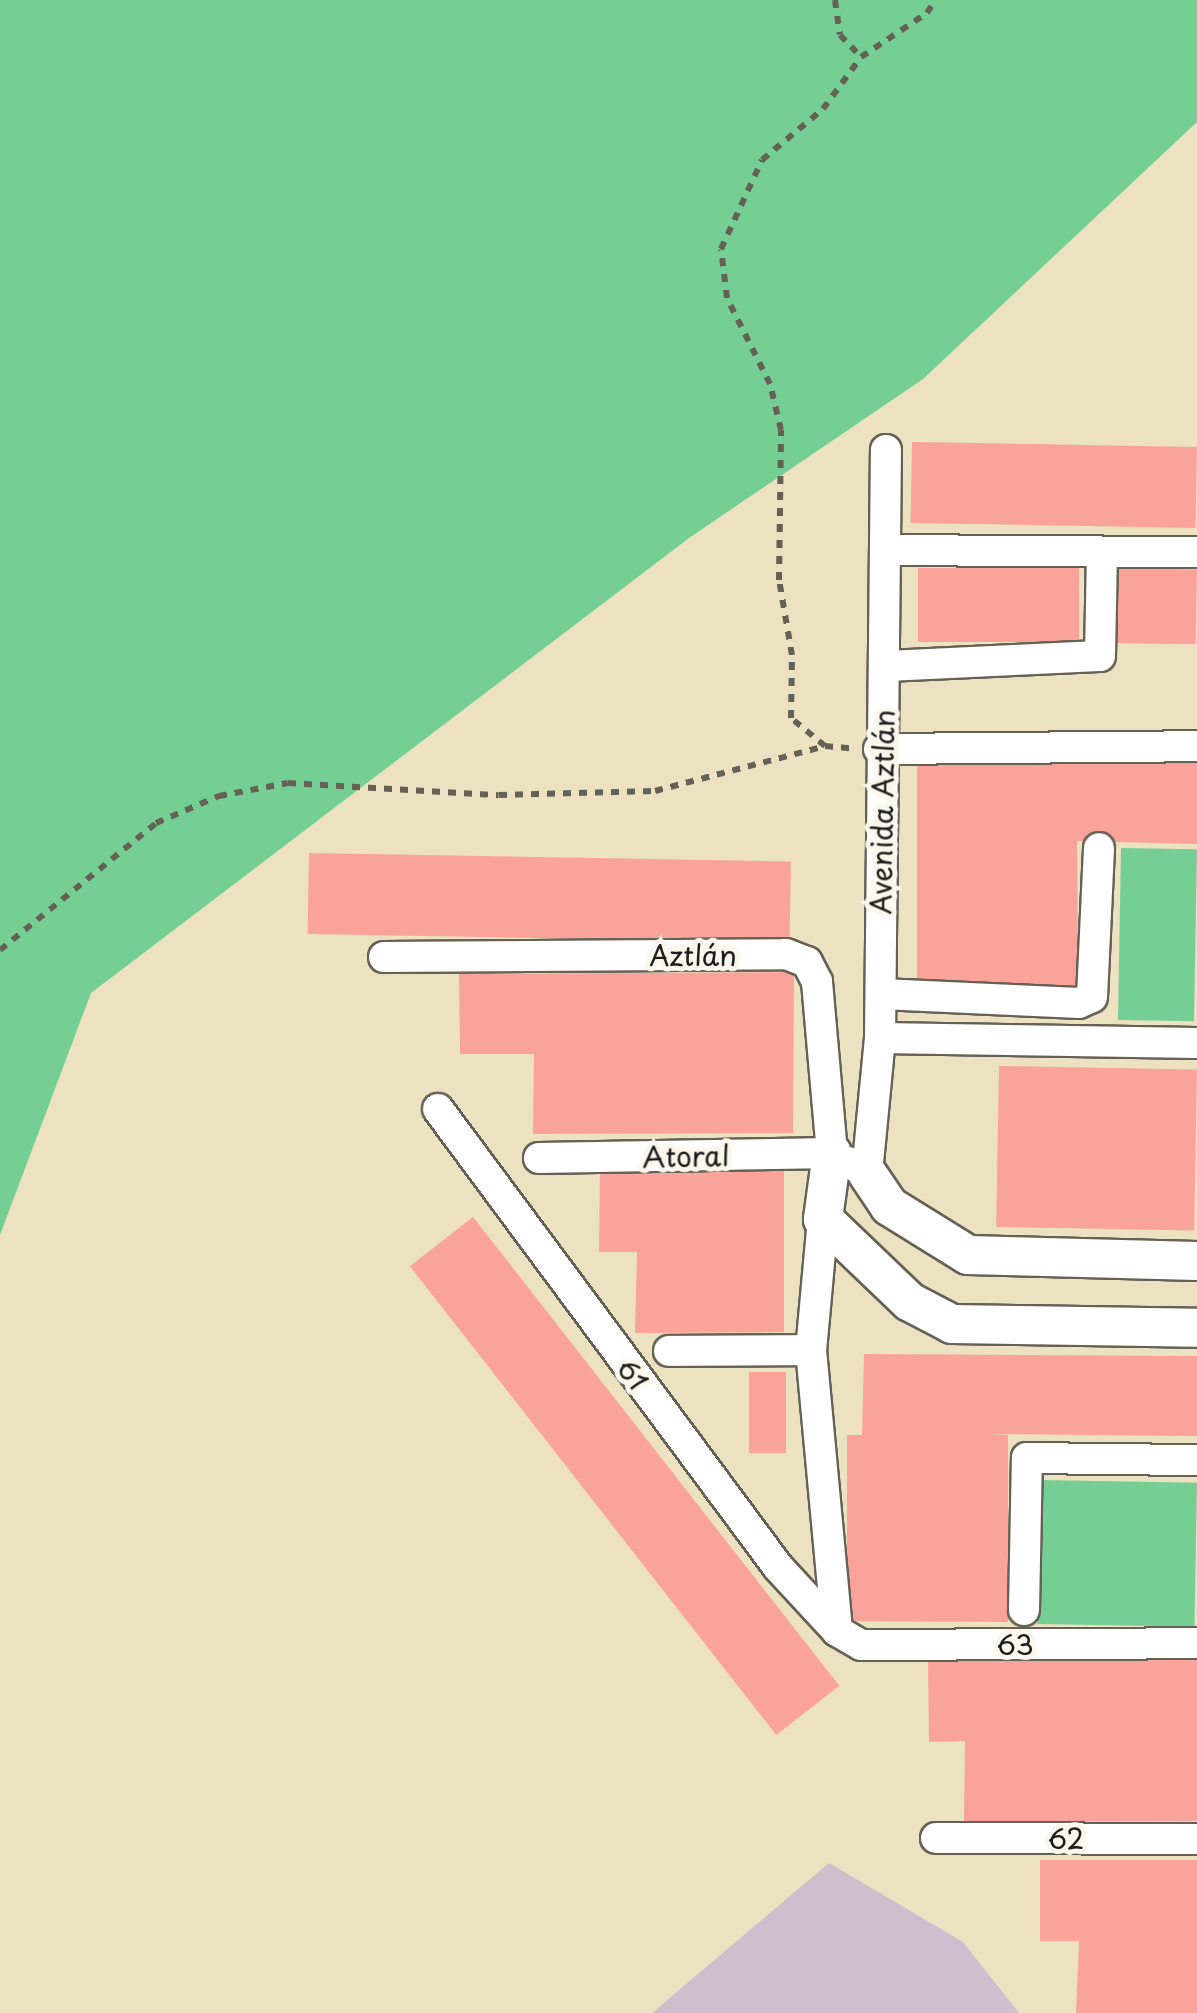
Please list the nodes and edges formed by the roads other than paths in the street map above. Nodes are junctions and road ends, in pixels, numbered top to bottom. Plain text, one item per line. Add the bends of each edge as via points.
1 (886, 450) dead end
2 (886, 550) junction
3 (1102, 552) junction
4 (1197, 552) edge
5 (886, 666) junction
6 (1197, 746) edge
7 (879, 749) junction
8 (1099, 848) dead end
9 (384, 957) dead end
10 (881, 994) junction
11 (880, 1038) junction
12 (1197, 1043) edge
13 (438, 1109) dead end
14 (832, 1153) junction
15 (540, 1158) dead end
16 (868, 1173) junction
17 (823, 1219) junction
18 (1197, 1262) edge
19 (1197, 1328) edge
20 (812, 1350) junction
21 (669, 1351) dead end
22 (1197, 1460) edge
23 (1024, 1610) dead end
24 (836, 1631) junction
25 (1197, 1643) edge
26 (936, 1838) dead end
27 (1197, 1839) edge

1 - 2 street, Avenida Aztlán
2 - 3 street
2 - 5 street, Avenida Aztlán
3 - 4 street
3 - 5 street via 1100,656
5 - 7 street, Avenida Aztlán
6 - 7 street
7 - 10 street, Avenida Aztlán
8 - 10 street via 1092,997 1079,1003
9 - 14 street, Aztlán via 786,954 807,962 817,982
10 - 11 street, Avenida Aztlán
11 - 12 street
11 - 16 street, Avenida Aztlán
13 - 24 street, 61 via 778,1567
14 - 15 street, Atoral
14 - 16 street
14 - 17 street
16 - 18 street via 889,1206 968,1255
17 - 19 street via 910,1302 952,1324
17 - 20 street
20 - 21 street
20 - 24 street
22 - 23 street via 1027,1458
24 - 25 street, 63 via 861,1645
26 - 27 street, 62

